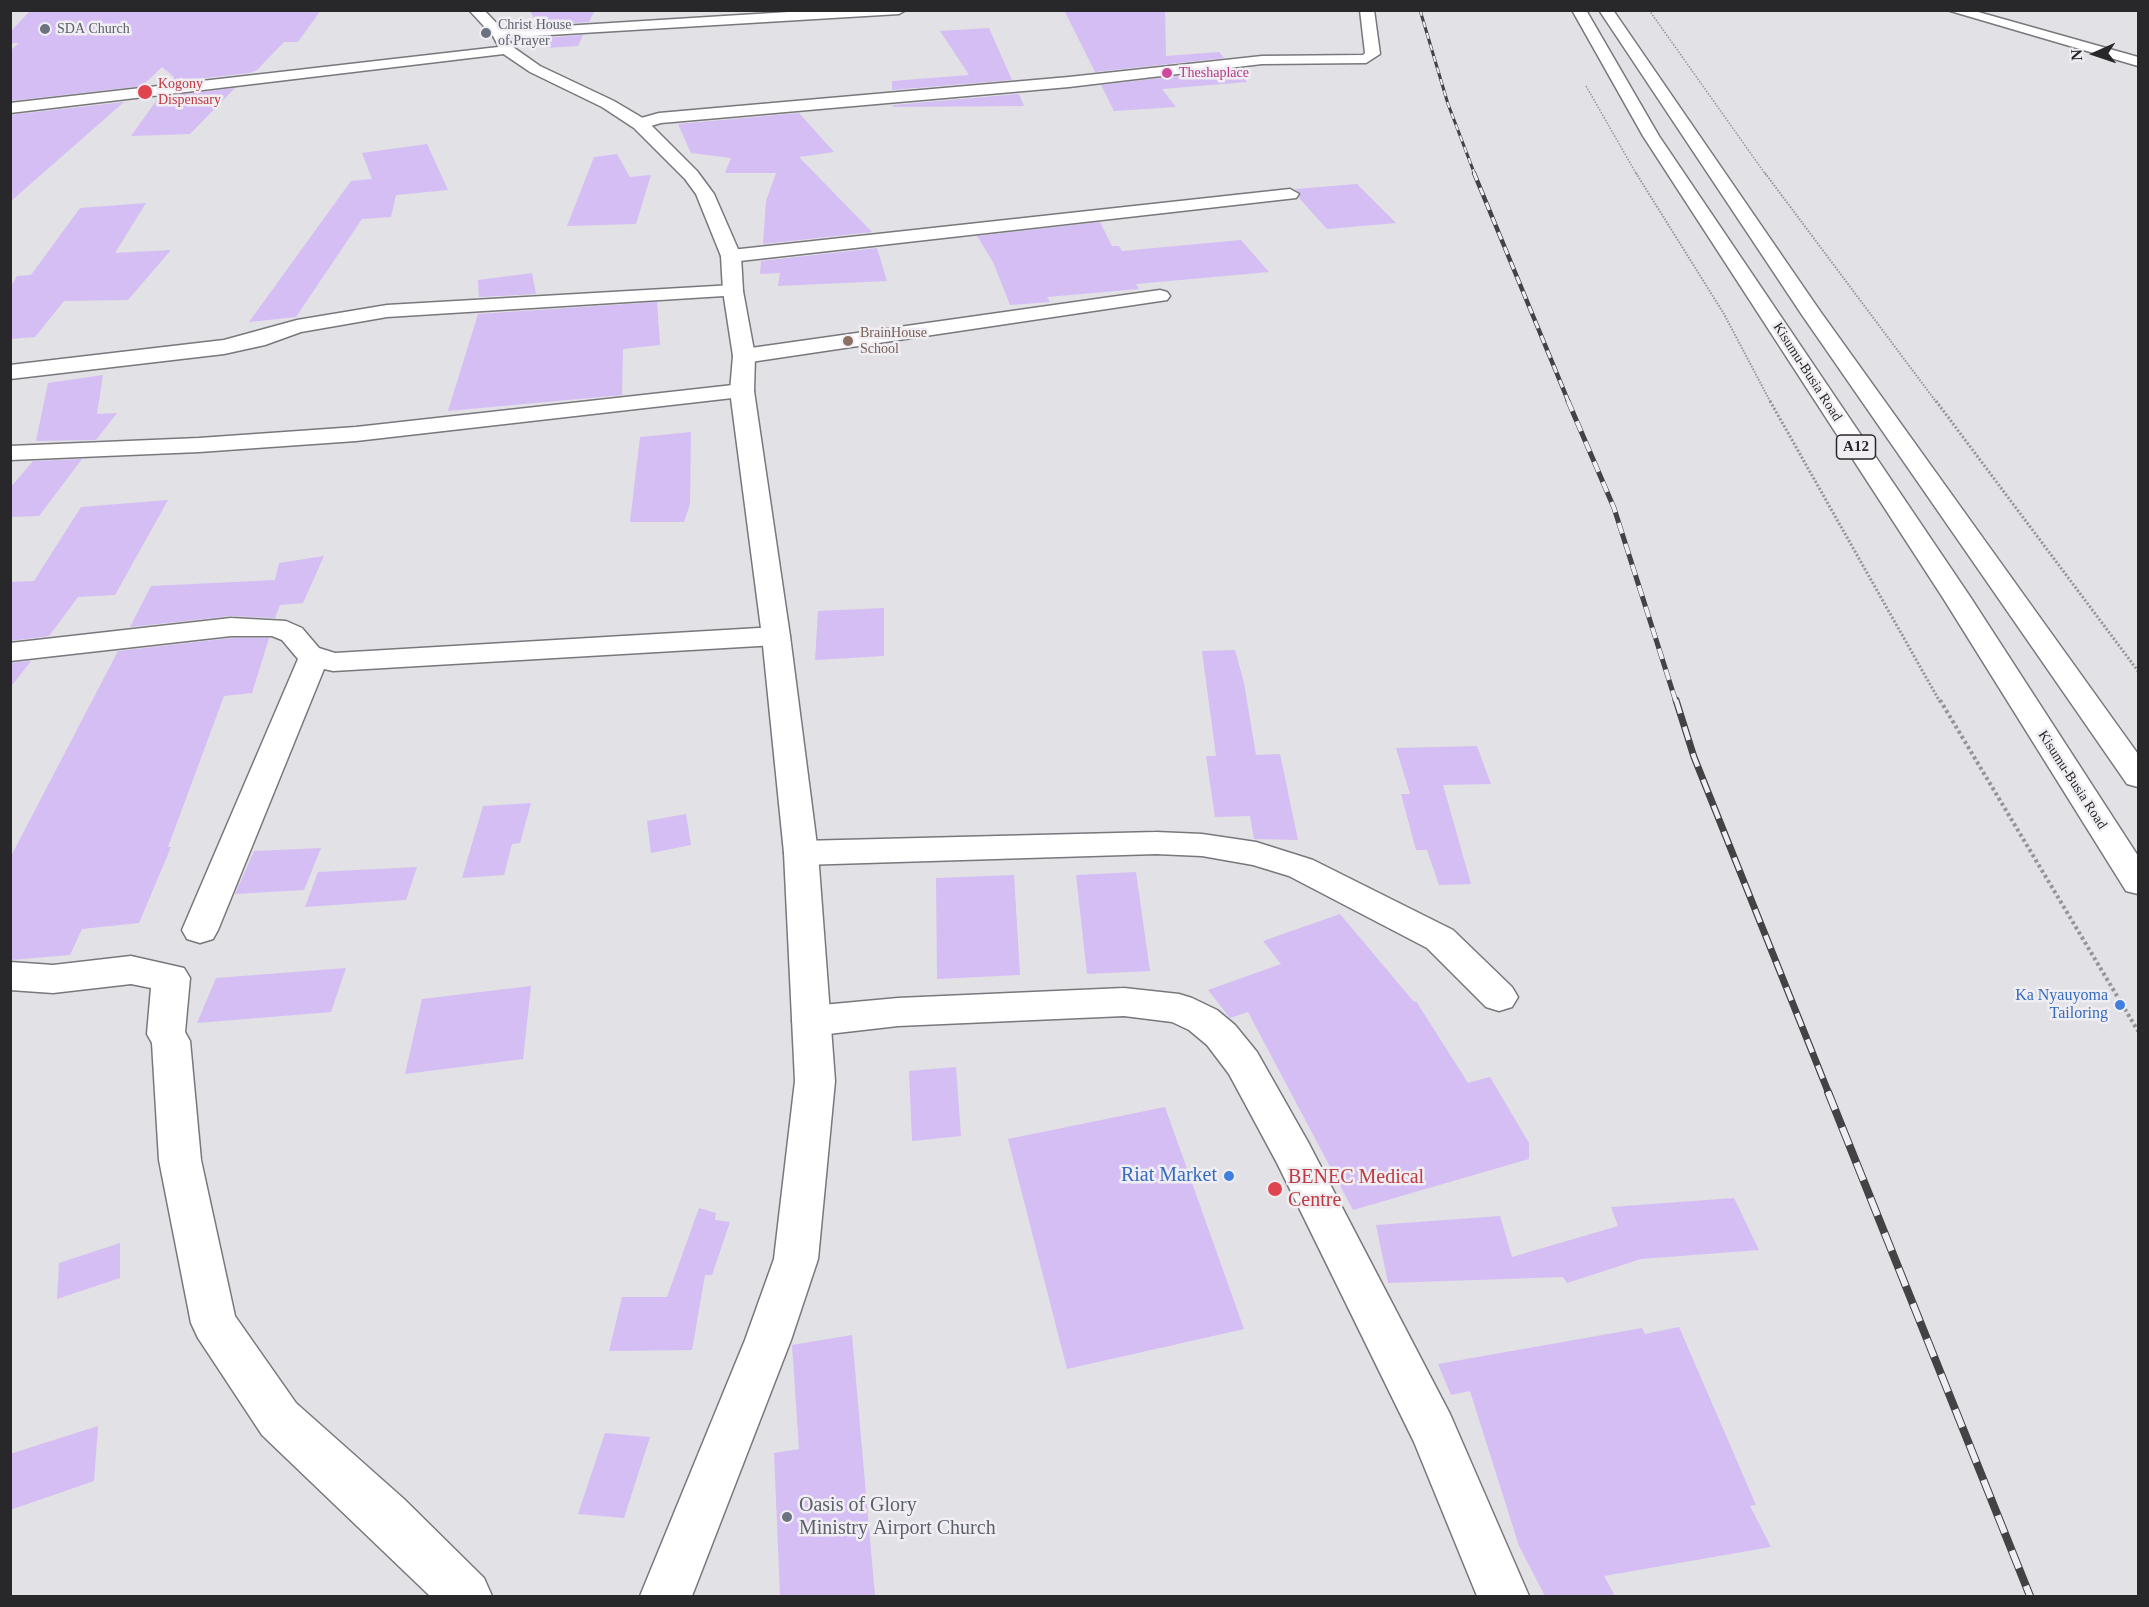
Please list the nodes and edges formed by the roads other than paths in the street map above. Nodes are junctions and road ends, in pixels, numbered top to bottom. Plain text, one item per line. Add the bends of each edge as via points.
1 (476, 10) edge
2 (899, 10) edge
3 (1367, 10) edge
4 (1579, 10) edge
5 (1606, 10) edge
6 (1953, 10) edge
7 (858, 12) edge
8 (503, 42) junction
9 (2139, 62) edge
10 (10, 108) edge
11 (640, 124) junction
12 (1290, 194) dead end
13 (731, 256) junction
14 (733, 291) junction
15 (1160, 296) dead end
16 (744, 356) junction
17 (10, 372) edge
18 (742, 391) junction
19 (10, 453) edge
20 (777, 636) junction
21 (10, 652) edge
22 (314, 656) junction
23 (2139, 777) edge
24 (801, 853) junction
25 (2139, 882) edge
26 (200, 930) dead end
27 (10, 976) edge
28 (1499, 997) dead end
29 (811, 1022) junction
30 (466, 1596) edge
31 (666, 1596) edge
32 (1503, 1596) edge

1 - 8 main road
2 - 7 main road
3 - 11 main road via 1373,54 1366,59 1262,60 1069,82 659,118
4 - 25 main road, Kisumu-Busia Road / A12 via 1652,136 1958,598
5 - 23 main road, A12 via 1820,325
6 - 9 main road
7 - 8 main road
8 - 10 main road
8 - 11 main road via 535,69
11 - 13 main road via 705,194
12 - 13 main road
13 - 14 main road
14 - 16 main road
14 - 17 main road via 387,311 297,326 224,347
15 - 16 main road
16 - 18 main road
18 - 19 main road via 356,434
18 - 20 main road
20 - 22 main road via 345,662
20 - 24 main road
21 - 22 main road via 231,627 276,627 292,634
22 - 26 main road
24 - 28 main road via 1156,843 1202,844 1256,854 1301,868 1440,939
24 - 29 main road
27 - 30 main road via 53,979 131,970 171,978 166,1034 171,1041 180,1160 214,1323 279,1419 386,1516
29 - 31 main road via 815,1081 796,1258 768,1340
29 - 32 main road via 898,1012 1124,1002 1179,1008 1203,1020 1243,1063 1293,1154 1433,1430

